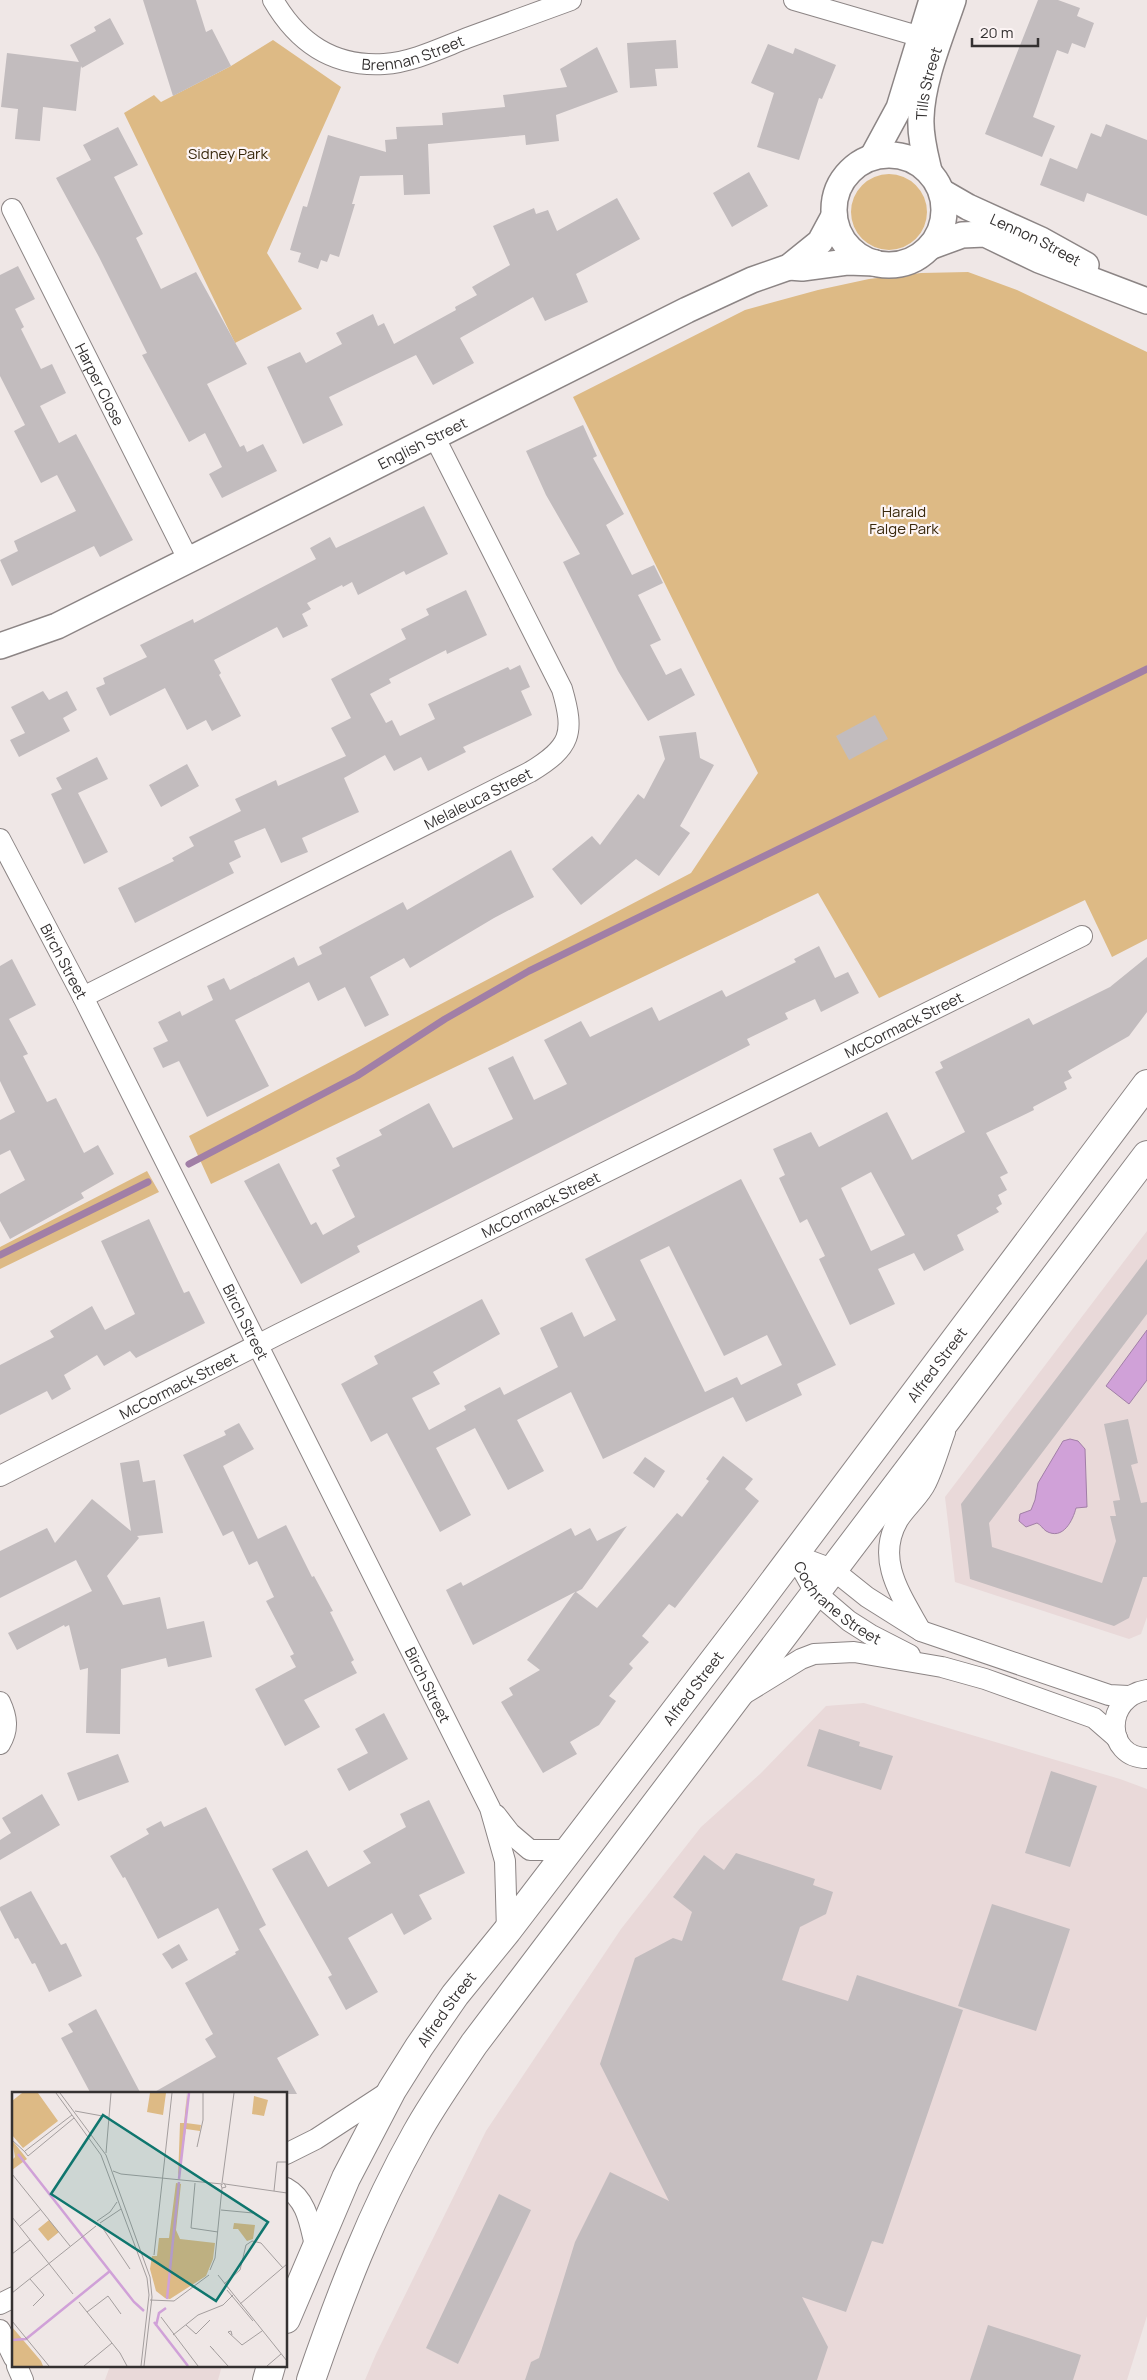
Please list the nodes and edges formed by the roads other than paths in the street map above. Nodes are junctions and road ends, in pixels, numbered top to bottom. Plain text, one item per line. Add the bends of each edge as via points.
1 (273, 0) edge
2 (571, 0) edge
3 (794, 0) edge
4 (932, 0) edge
5 (953, 0) edge
6 (930, 40) junction
7 (873, 156) junction
8 (935, 181) junction
9 (12, 209) dead end
10 (834, 216) junction
11 (932, 246) junction
12 (875, 263) junction
13 (789, 268) junction
14 (1137, 297) edge
15 (434, 436) junction
16 (189, 561) junction
17 (57, 626) junction
18 (0, 646) edge
19 (0, 663) edge
20 (0, 839) edge
21 (1082, 936) dead end
22 (83, 997) junction
23 (1147, 1084) edge
24 (1147, 1155) edge
25 (258, 1345) junction
26 (951, 1416) junction
27 (0, 1476) edge
28 (794, 1555) junction
29 (832, 1569) junction
30 (815, 1592) junction
31 (921, 1631) junction
32 (942, 1667) junction
33 (1140, 1689) edge
34 (733, 1701) junction
35 (0, 1702) edge
36 (1117, 1738) junction
37 (0, 1744) edge
38 (1147, 1758) edge
39 (490, 1808) junction
40 (569, 1850) junction
41 (507, 1931) junction
42 (392, 2090) junction
43 (288, 2153) edge
44 (288, 2189) edge
45 (316, 2249) junction
46 (12, 2298) edge
47 (0, 2304) edge
48 (288, 2315) edge
49 (0, 2330) edge
50 (12, 2354) edge
51 (18, 2368) edge
52 (23, 2380) edge
53 (311, 2380) edge

1 - 2 street, Brennan Street via 283,18 316,49 340,58 384,64 420,56
3 - 6 street
4 - 6 street, Tills Street
5 - 6 street, Tills Street
6 - 7 street, Tills Street
6 - 8 street, Tills Street via 920,119 922,142
7 - 8 street via 903,156 917,162
7 - 10 street via 847,173 834,200
8 - 11 street via 945,206 940,234
8 - 14 street, Lennon Street via 954,200 1042,240
9 - 16 street, Harper Close
10 - 12 street via 838,232 847,246 860,257
10 - 13 street, English Street via 820,242
11 - 12 street via 912,261 887,265
11 - 14 street, Lennon Street via 962,235 985,234 1056,267
12 - 13 street, English Street via 847,262
13 - 15 street, English Street via 722,293
15 - 16 street, English Street
15 - 22 street, Melaleuca Street via 562,689 570,717 566,740 551,759 530,772
16 - 17 street, English Street
17 - 18 street, English Street
17 - 19 street, English Street via 31,646
20 - 22 street, Birch Street
21 - 25 street, McCormack Street
22 - 25 street, Birch Street
23 - 28 main road, Alfred Street
24 - 26 main road
25 - 27 street, McCormack Street
25 - 39 street, Birch Street
26 - 29 main road
26 - 31 street via 926,1484 899,1518 888,1547 899,1591
28 - 29 street, Cochrane Street
28 - 30 street, Cochrane Street
28 - 40 main road, Alfred Street
29 - 30 main road
29 - 31 street, Cochrane Street via 867,1597
30 - 32 street, Cochrane Street via 871,1636
30 - 34 main road
31 - 33 street, Cochrane Street via 1109,1695
32 - 34 street, Cochrane Street via 854,1652 814,1654
32 - 36 street, Cochrane Street via 1094,1718
33 - 36 street via 1120,1705 1114,1727
34 - 53 main road via 509,1996 421,2125 392,2179 353,2267
35 - 37 street via 7,1725
36 - 38 street, Cochrane Street via 1132,1755
39 - 40 street, Birch Street via 510,1833 530,1850
39 - 41 street, Birch Street via 505,1861
40 - 41 main road, Alfred Street
41 - 42 main road, Alfred Street via 455,1995
42 - 43 street via 316,2139
42 - 45 main road, Alfred Street via 346,2178
44 - 45 street via 302,2201
45 - 48 main road, Alfred Street
46 - 47 street
49 - 50 street
51 - 52 street

